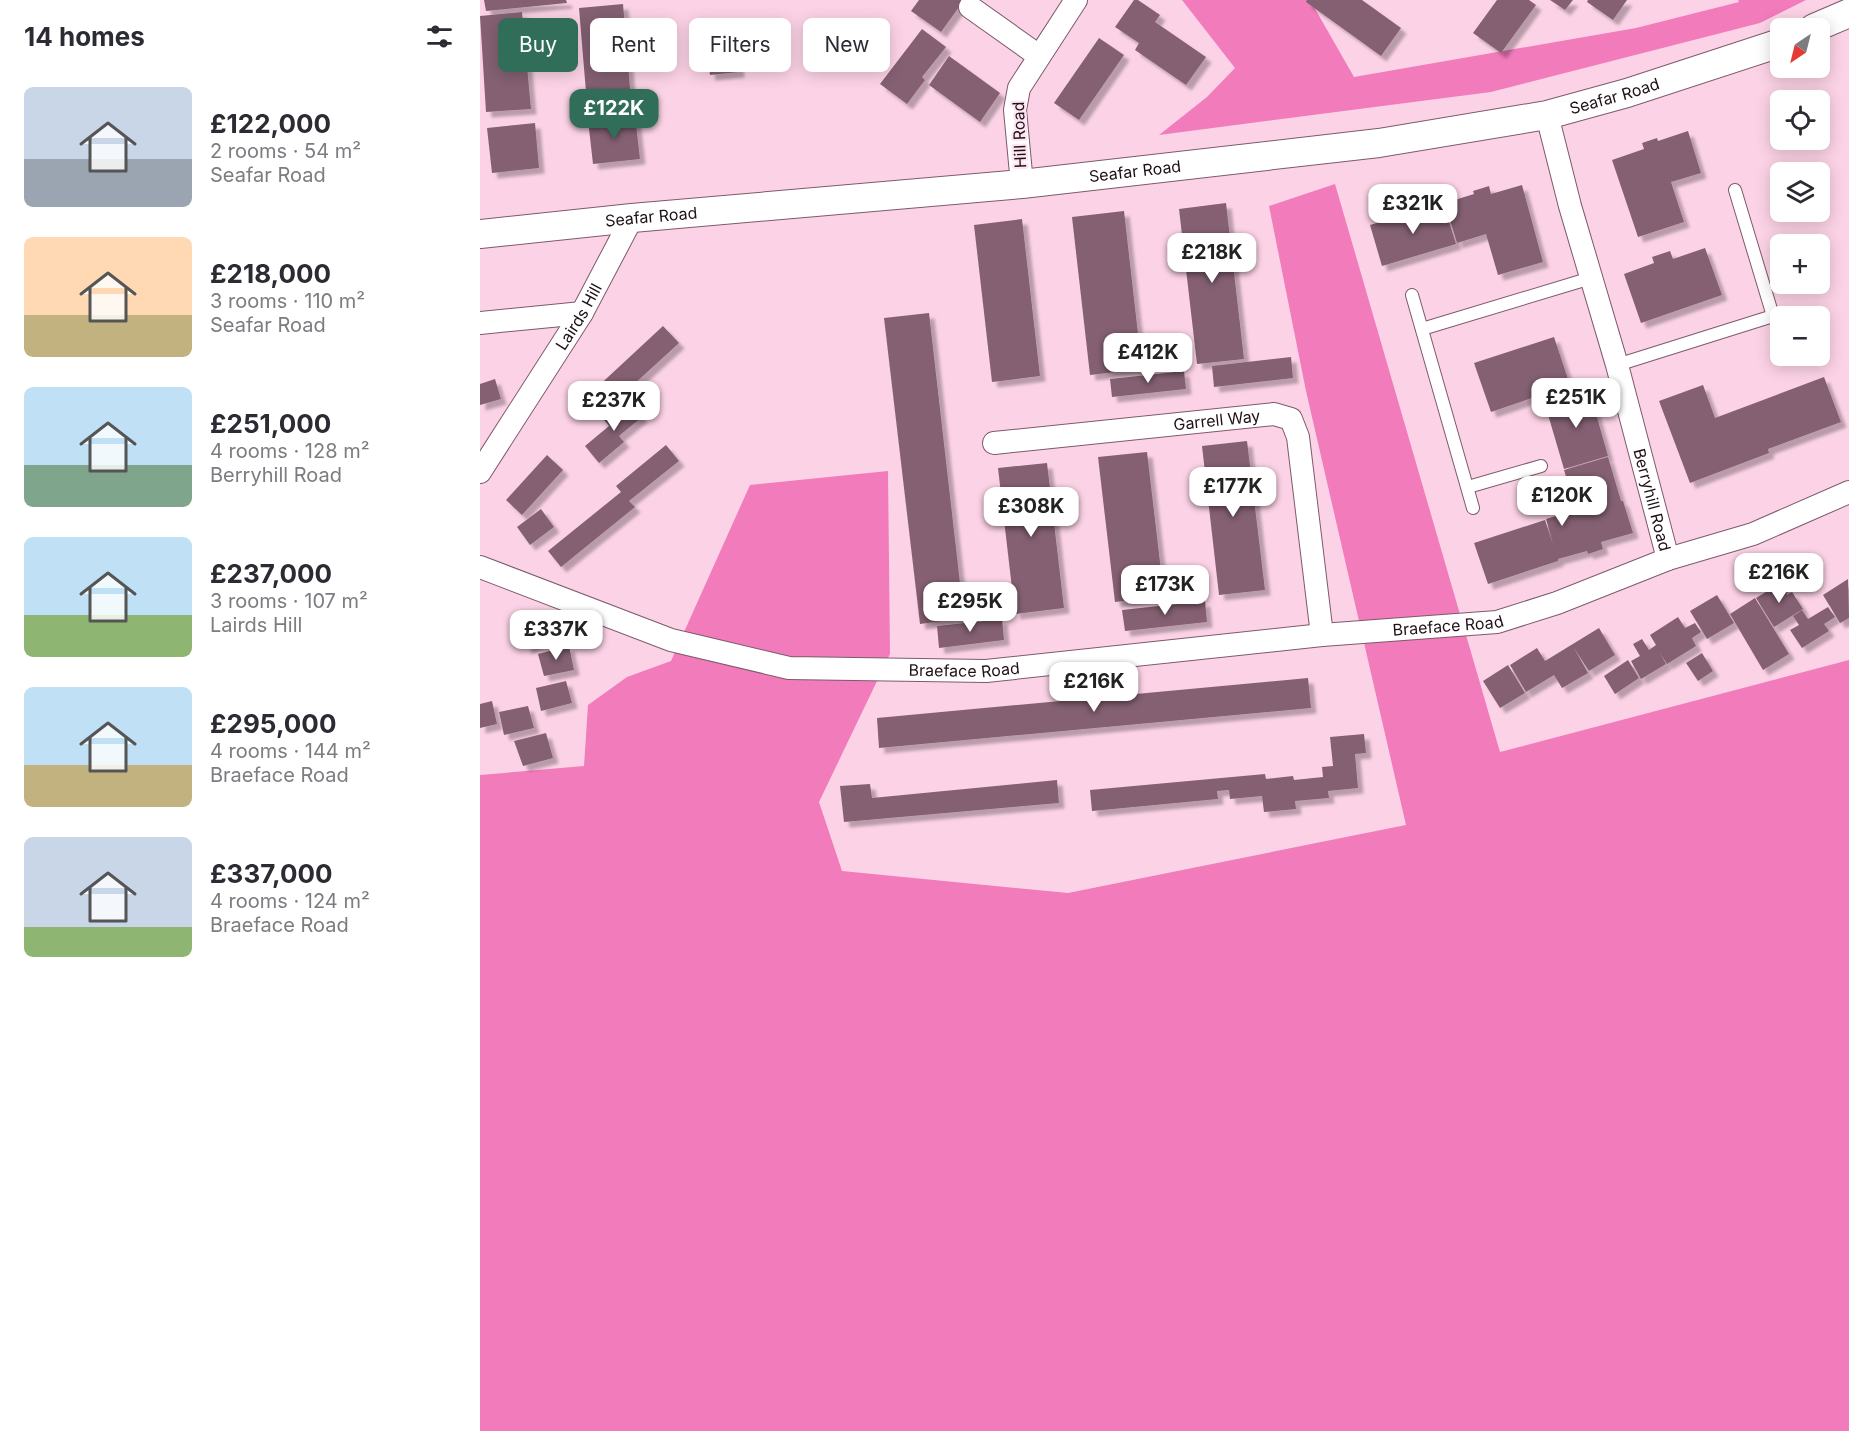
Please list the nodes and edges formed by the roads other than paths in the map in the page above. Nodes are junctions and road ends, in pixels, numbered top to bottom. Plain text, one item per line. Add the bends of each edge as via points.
1 (1077, 0) edge
2 (970, 8) dead end
3 (1849, 13) edge
4 (1830, 21) edge
5 (1770, 46) edge
6 (1039, 56) junction
7 (1547, 115) junction
8 (1022, 184) junction
9 (1735, 189) dead end
10 (632, 218) junction
11 (480, 234) edge
12 (1590, 278) junction
13 (1412, 295) dead end
14 (582, 313) junction
15 (480, 323) edge
16 (1422, 329) junction
17 (1617, 365) junction
18 (994, 443) dead end
19 (1541, 466) dead end
20 (480, 472) edge
21 (1468, 487) junction
22 (1849, 492) edge
23 (1473, 508) dead end
24 (1668, 559) junction
25 (480, 567) edge
26 (1322, 635) junction

1 - 6 street, Hill Road
2 - 6 street
3 - 4 street
5 - 7 street, Seafar Road
6 - 8 street, Hill Road via 1019,88 1016,110
7 - 8 street, Seafar Road via 1379,144
7 - 12 street, Berryhill Road
8 - 10 street, Seafar Road
9 - 17 lane via 1773,316
10 - 11 street, Seafar Road
10 - 14 street, Lairds Hill
12 - 16 lane
12 - 17 street, Berryhill Road
13 - 16 lane
14 - 15 street
14 - 20 street, Lairds Hill
16 - 21 lane
17 - 24 street, Berryhill Road
18 - 26 street, Garrell Way via 1274,414 1291,419 1298,437
19 - 21 lane
21 - 23 lane
22 - 24 street, Berryhill Road via 1753,534
24 - 26 street, Braeface Road via 1497,622
25 - 26 street, Braeface Road via 671,640 789,668 986,671

